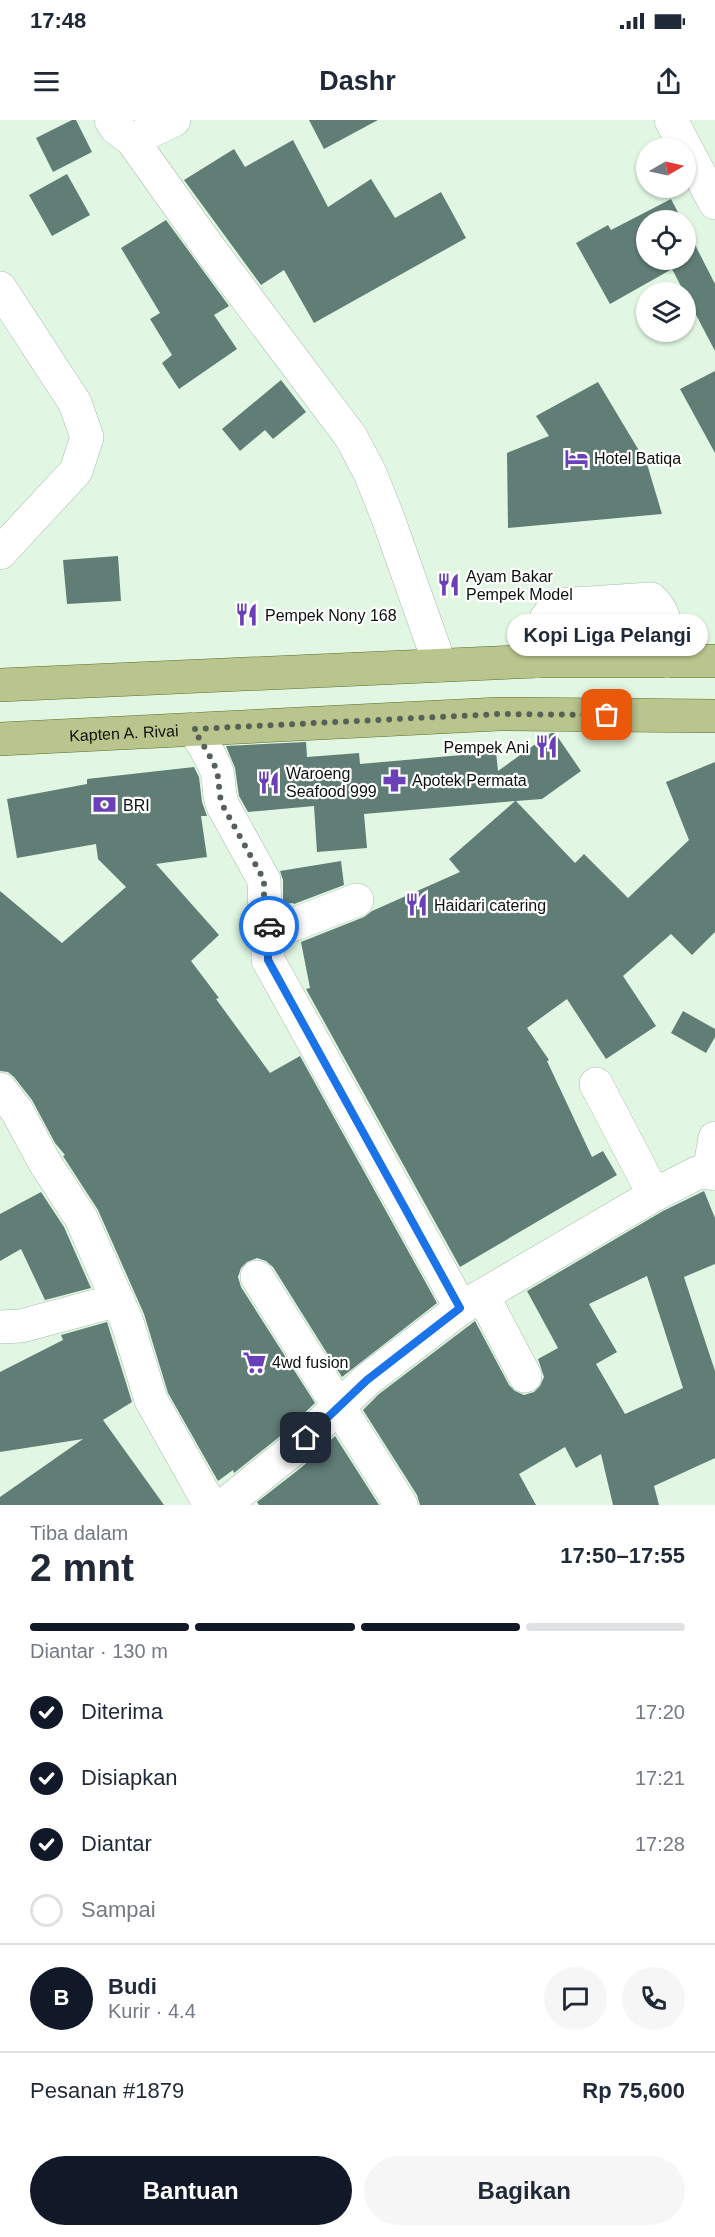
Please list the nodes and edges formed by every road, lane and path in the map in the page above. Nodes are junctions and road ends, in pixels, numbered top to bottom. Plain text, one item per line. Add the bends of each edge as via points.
1 (174, 120) edge
2 (672, 120) edge
3 (121, 130) edge
4 (715, 203) edge
5 (0, 288) edge
6 (0, 552) edge
7 (537, 661) junction
8 (667, 661) junction
9 (715, 661) edge
10 (440, 665) junction
11 (0, 685) edge
12 (715, 716) edge
13 (194, 729) junction
14 (0, 739) edge
15 (357, 900) dead end
16 (274, 932) junction
17 (596, 1084) dead end
18 (0, 1089) edge
19 (715, 1138) edge
20 (712, 1173) edge
21 (654, 1195) junction
22 (257, 1277) dead end
23 (118, 1300) junction
24 (472, 1302) junction
25 (0, 1327) edge
26 (525, 1376) dead end
27 (338, 1408) junction
28 (210, 1505) edge
29 (224, 1505) edge
30 (401, 1505) edge

1 - 3 street
2 - 4 street
3 - 10 street via 351,437 388,518
5 - 6 street via 75,404 87,437 76,471
7 - 8 main road
7 - 8 street via 543,623 548,612 559,605 651,599 666,621
7 - 10 main road
8 - 9 main road
10 - 11 main road
12 - 13 main road, Kapten A. Rivai via 499,714
13 - 14 main road, Kapten A. Rivai
13 - 16 street via 217,774 223,806 264,880 265,918
15 - 16 street
16 - 24 street via 268,945 268,960
17 - 21 street
18 - 23 street via 81,1218
19 - 20 street
20 - 21 street via 697,1173
21 - 24 street
22 - 27 street
23 - 25 street via 21,1326
23 - 28 street via 151,1400
24 - 26 street
24 - 27 street via 367,1380
27 - 29 street
27 - 30 street

